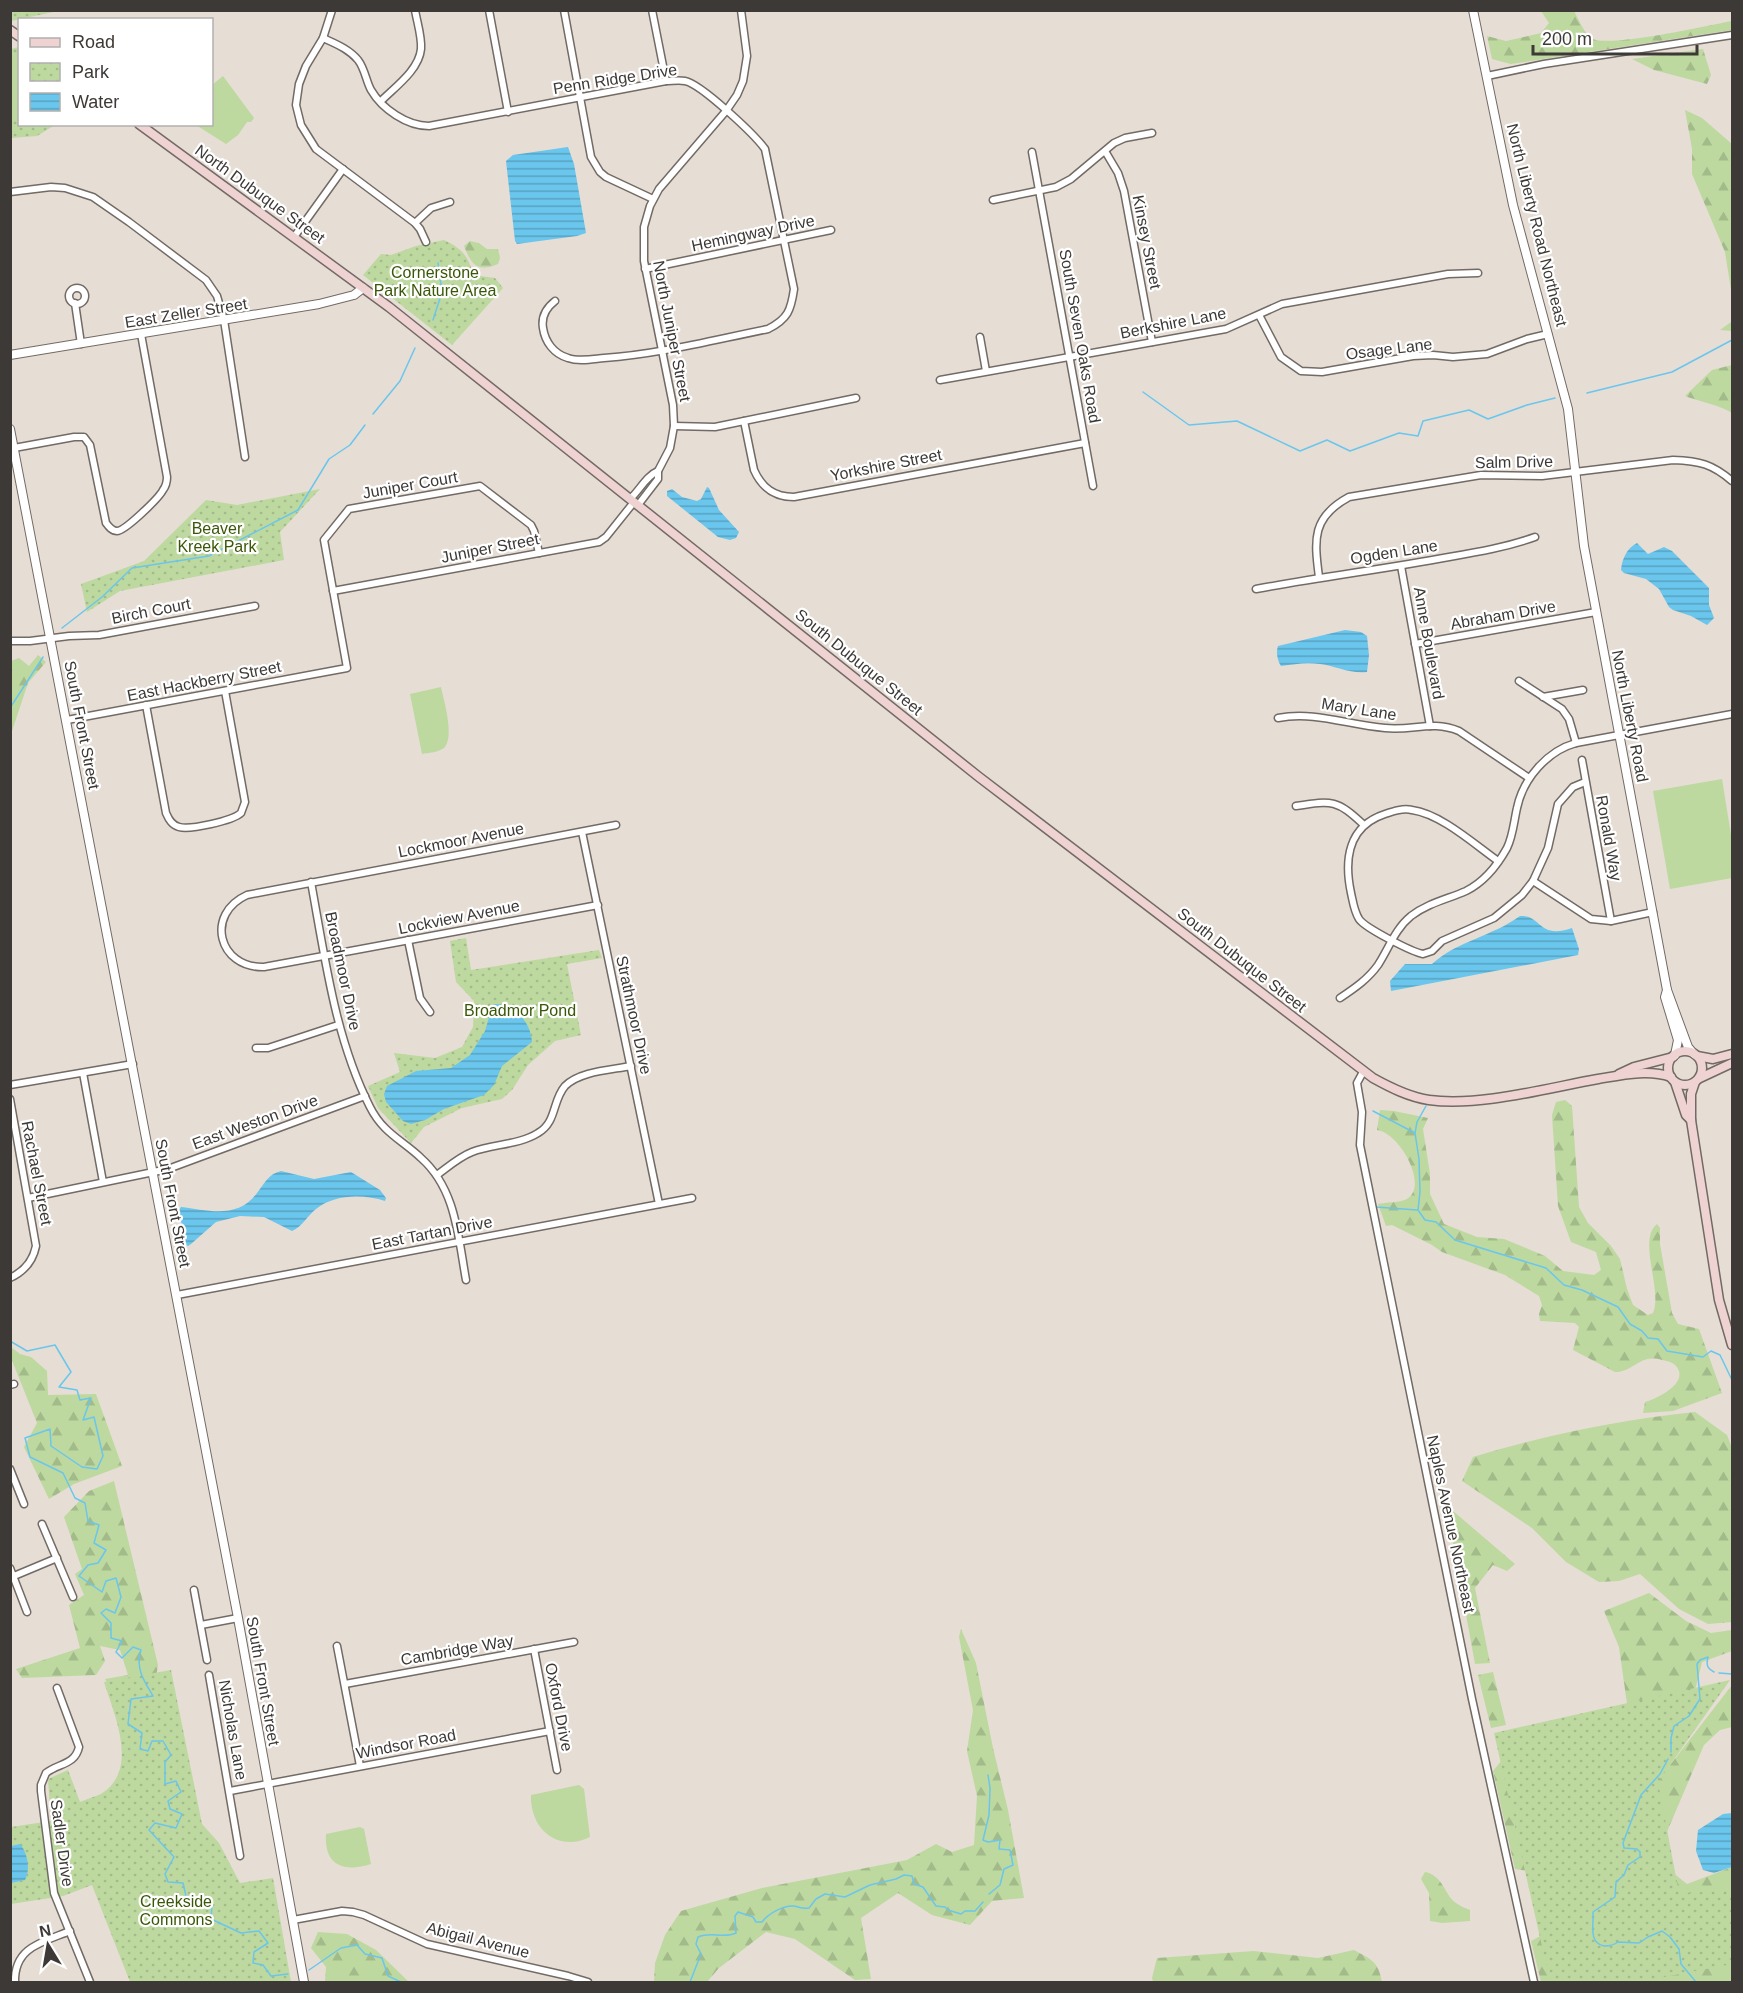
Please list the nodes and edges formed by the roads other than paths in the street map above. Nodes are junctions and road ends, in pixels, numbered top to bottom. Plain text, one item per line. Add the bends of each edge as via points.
1 (332, 10) edge
2 (415, 10) edge
3 (489, 10) edge
4 (564, 10) edge
5 (652, 10) edge
6 (741, 10) edge
7 (1473, 10) edge
8 (1732, 35) edge
9 (323, 38) junction
10 (1487, 76) junction
11 (666, 81) junction
12 (580, 97) junction
13 (381, 102) junction
14 (726, 111) junction
15 (508, 112) junction
16 (142, 126) edge
17 (1152, 133) dead end
18 (1105, 151) junction
19 (1032, 152) dead end
20 (343, 169) junction
21 (1040, 191) junction
22 (10, 192) edge
23 (652, 199) junction
24 (993, 200) dead end
25 (450, 202) dead end
26 (415, 223) junction
27 (831, 230) dead end
28 (294, 237) junction
29 (785, 241) junction
30 (426, 242) dead end
31 (645, 269) junction
32 (1478, 273) dead end
33 (363, 288) junction
34 (555, 301) dead end
35 (75, 303) dead end
36 (1259, 315) junction
37 (224, 320) junction
38 (141, 334) junction
39 (1548, 334) junction
40 (980, 337) dead end
41 (1152, 342) junction
42 (81, 344) junction
43 (661, 351) junction
44 (10, 355) edge
45 (1069, 357) junction
46 (986, 371) junction
47 (939, 380) dead end
48 (856, 398) dead end
49 (744, 421) junction
50 (674, 426) junction
51 (10, 429) edge
52 (1085, 443) junction
53 (1572, 446) joint
54 (14, 448) junction
55 (245, 457) dead end
56 (658, 471) junction
57 (1576, 473) junction
58 (1732, 481) edge
59 (1093, 486) dead end
60 (634, 502) junction
61 (1535, 537) dead end
62 (539, 553) junction
63 (1401, 566) junction
64 (1319, 577) junction
65 (1256, 589) dead end
66 (333, 591) junction
67 (255, 606) dead end
68 (1596, 612) junction
69 (51, 638) junction
70 (10, 640) edge
71 (1415, 644) junction
72 (347, 668) joint
73 (1519, 681) dead end
74 (1583, 690) dead end
75 (225, 691) junction
76 (1543, 697) junction
77 (146, 705) junction
78 (1732, 714) edge
79 (1278, 718) dead end
80 (67, 720) junction
81 (1430, 726) junction
82 (1620, 736) junction
83 (1576, 743) junction
84 (1582, 760) dead end
85 (1529, 778) junction
86 (1585, 782) junction
87 (1296, 806) dead end
88 (616, 825) dead end
89 (1364, 825) junction
90 (582, 832) junction
91 (1498, 861) junction
92 (1533, 881) junction
93 (311, 882) junction
94 (597, 905) junction
95 (1653, 912) junction
96 (1611, 921) junction
97 (1392, 939) junction
98 (408, 940) junction
99 (325, 956) junction
100 (1668, 990) junction
101 (1340, 998) dead end
102 (430, 1012) dead end
103 (338, 1024) junction
104 (256, 1048) dead end
105 (1732, 1054) edge
106 (1696, 1055) junction
107 (1674, 1056) junction
108 (1732, 1063) edge
109 (133, 1064) junction
110 (631, 1066) junction
111 (1363, 1072) junction
112 (83, 1073) junction
113 (1616, 1076) junction
114 (1673, 1080) junction
115 (1697, 1080) junction
116 (10, 1085) edge
117 (365, 1096) junction
118 (10, 1099) edge
119 (1691, 1120) junction
120 (154, 1172) junction
121 (437, 1175) junction
122 (103, 1182) junction
123 (28, 1198) junction
124 (692, 1198) dead end
125 (659, 1204) junction
126 (459, 1242) junction
127 (10, 1278) edge
128 (466, 1280) dead end
129 (177, 1295) junction
130 (1732, 1345) edge
131 (10, 1469) edge
132 (24, 1504) dead end
133 (42, 1524) dead end
134 (57, 1558) junction
135 (10, 1568) edge
136 (14, 1576) junction
137 (194, 1590) dead end
138 (73, 1597) dead end
139 (27, 1612) dead end
140 (238, 1618) junction
141 (201, 1625) junction
142 (573, 1642) dead end
143 (337, 1646) dead end
144 (534, 1649) junction
145 (207, 1660) dead end
146 (209, 1675) dead end
147 (345, 1684) junction
148 (57, 1689) dead end
149 (550, 1731) junction
150 (360, 1766) junction
151 (557, 1770) dead end
152 (267, 1784) junction
153 (230, 1791) junction
154 (240, 1856) dead end
155 (293, 1920) junction
156 (70, 1931) junction
157 (15, 1983) edge
158 (90, 1983) edge
159 (304, 1983) edge
160 (588, 1983) edge
161 (1534, 1983) edge

1 - 9 street
2 - 13 street via 420,56
3 - 15 street
4 - 12 street
5 - 11 street
6 - 14 street, North Juniper Street via 747,43 746,68 737,95
7 - 10 street, North Liberty Road Northeast
8 - 10 street
9 - 13 street, Penn Ridge Drive via 345,48 357,59
9 - 20 street via 298,84 298,115 316,149
10 - 39 street, North Liberty Road Northeast via 1514,205
11 - 12 street, Penn Ridge Drive
11 - 14 street, Penn Ridge Drive via 686,81 698,86
12 - 15 street, Penn Ridge Drive
12 - 23 street via 595,165 606,177
13 - 15 street, Penn Ridge Drive via 402,119 423,126
14 - 23 street, North Juniper Street
14 - 29 street, Penn Ridge Drive via 765,149
16 - 28 main road, North Dubuque Street
17 - 18 street via 1125,138
18 - 21 street via 1063,184
18 - 41 street, Kinsey Street via 1124,191
19 - 21 street, South Seven Oaks Road
20 - 26 street
20 - 28 street
21 - 24 street
21 - 45 street, South Seven Oaks Road
22 - 37 street via 51,186 93,197 206,280 217,296
23 - 31 street, North Juniper Street via 643,238
25 - 26 street via 431,208
26 - 30 street
27 - 29 street, Hemingway Drive
28 - 33 main road, North Dubuque Street
29 - 31 street, Hemingway Drive
29 - 43 street, Penn Ridge Drive via 794,289 792,308 780,323 768,329
31 - 43 street, North Juniper Street
32 - 36 street, Berkshire Lane via 1448,274 1282,304
33 - 37 street, East Zeller Street via 354,295 319,304
33 - 60 main road, South Dubuque Street
34 - 43 street, Penn Ridge Drive via 547,307 542,323 546,340 559,354 580,360
35 - 42 street
36 - 39 street, Osage Lane via 1281,357 1301,371 1322,372 1413,356 1487,354
36 - 41 street, Berkshire Lane via 1226,329
37 - 38 street, East Zeller Street
37 - 55 street
38 - 42 street, East Zeller Street
38 - 54 street via 167,481 160,494 126,527 113,530 106,523 90,445 84,437
39 - 53 street, North Liberty Road Northeast via 1565,398
40 - 46 street
41 - 45 street, Berkshire Lane
42 - 44 street, East Zeller Street
43 - 50 street, North Juniper Street
45 - 46 street, Berkshire Lane
45 - 52 street, South Seven Oaks Road
46 - 47 street, Berkshire Lane
48 - 49 street
49 - 50 street via 715,427
49 - 52 street, Yorkshire Street via 757,478 766,489 786,497
50 - 56 street, North Juniper Street via 670,448
51 - 54 street, South Front Street
52 - 59 street, South Seven Oaks Road
53 - 57 street, North Liberty Road
54 - 69 street, South Front Street
56 - 60 street, North Juniper Street via 651,474
56 - 60 street, North Juniper Street via 658,479
57 - 58 street, Salm Drive via 1689,461 1713,466
57 - 64 street, Salm Drive via 1481,475 1349,497 1326,513 1316,532
57 - 68 street, North Liberty Road
60 - 62 street, Juniper Street via 603,540
60 - 111 main road, South Dubuque Street via 979,777
61 - 63 street, Ogden Lane
62 - 66 street, Juniper Street
62 - 66 street, Juniper Court via 531,525 480,486 361,507 347,511 325,538
63 - 64 street, Ogden Lane
63 - 71 street, Anne Boulevard
64 - 65 street, Ogden Lane
66 - 72 street, Juniper Court
67 - 69 street, Birch Court via 99,635
68 - 71 street, Abraham Drive
68 - 82 street, North Liberty Road
69 - 70 street, Birch Court
69 - 80 street, South Front Street
71 - 81 street, Anne Boulevard
72 - 75 street, East Hackberry Street
73 - 76 street
74 - 76 street
75 - 77 street, East Hackberry Street
75 - 77 street via 245,802 241,813 228,820 186,828 170,821 166,813
76 - 83 street via 1569,719
77 - 80 street, East Hackberry Street
78 - 82 street
79 - 81 street, Mary Lane via 1296,714 1383,728
80 - 109 street, South Front Street
81 - 85 street, Mary Lane via 1459,731
82 - 83 street
82 - 95 street, North Liberty Road
83 - 85 street via 1556,751
84 - 86 street, Ronald Way
85 - 91 street via 1517,805 1511,839
86 - 92 street via 1573,787 1557,804 1548,848
86 - 96 street, Ronald Way
87 - 89 street via 1337,804
88 - 90 street, Lockmoor Avenue
89 - 91 street via 1380,816 1410,809 1446,824
89 - 97 street via 1347,859 1354,907 1365,926
90 - 93 street, Lockmoor Avenue
90 - 94 street, Strathmoor Drive
91 - 97 street via 1477,884 1411,916
92 - 96 street via 1591,919
92 - 97 street via 1494,918 1442,941 1432,951 1416,953
93 - 99 street, Broadmoor Drive
93 - 99 street, Lockmoor Avenue via 237,899 223,918 222,938 238,960 255,967
94 - 98 street, Lockview Avenue
94 - 110 street, Strathmoor Drive
95 - 96 street
95 - 100 street, North Liberty Road
97 - 101 street via 1368,977
98 - 99 street, Lockview Avenue
98 - 102 street via 420,998
99 - 103 street, Broadmoor Drive
100 - 106 street, North Liberty Road via 1688,1047
100 - 107 street, North Liberty Road via 1665,997 1678,1040
103 - 104 street via 268,1048
103 - 117 street, Broadmoor Drive
105 - 106 main road via 1713,1059
106 - 107 main road via 1684,1051
106 - 115 main road via 1702,1069
107 - 113 main road
107 - 114 main road via 1668,1066
108 - 115 main road
109 - 112 street
109 - 120 street, South Front Street
110 - 121 street via 573,1080 559,1096 551,1121 538,1134 473,1152
110 - 125 street, Strathmoor Drive
111 - 113 main road, South Dubuque Street via 1404,1093 1455,1102
111 - 161 street, Naples Avenue Northeast via 1357,1083 1362,1112 1360,1145
112 - 116 street
112 - 122 street
113 - 114 main road via 1651,1072
114 - 115 main road via 1685,1085
114 - 119 main road
115 - 119 main road via 1691,1094
117 - 120 street, East Weston Drive
117 - 121 street, Broadmoor Drive via 387,1132
118 - 123 street, Rachael Street
119 - 130 main road via 1719,1300
120 - 122 street, East Weston Drive
120 - 129 street, South Front Street
121 - 126 street, Broadmoor Drive via 451,1202
122 - 123 street, East Weston Drive
123 - 127 street, Rachael Street via 36,1238 34,1253 27,1266
124 - 125 street, East Tartan Drive
125 - 126 street, East Tartan Drive
126 - 128 street, Broadmoor Drive
126 - 129 street, East Tartan Drive
129 - 140 street, South Front Street
131 - 132 street
133 - 134 street
134 - 136 street
134 - 138 street
135 - 136 street
136 - 139 street
137 - 141 street
140 - 141 street
140 - 152 street, South Front Street
141 - 145 street
142 - 144 street, Cambridge Way
143 - 147 street
144 - 147 street, Cambridge Way
144 - 149 street, Oxford Drive
146 - 153 street, Nicholas Lane
147 - 150 street
148 - 156 street, Sadler Drive via 79,1747 70,1762 46,1773 41,1785 53,1887
149 - 150 street, Windsor Road
149 - 151 street, Oxford Drive
150 - 152 street, Windsor Road
152 - 153 street, Nicholas Lane
152 - 155 street, South Front Street
153 - 154 street, Nicholas Lane
155 - 159 street, South Front Street
155 - 160 street, Abigail Avenue via 353,1912 427,1944
156 - 157 street via 28,1949 16,1967
156 - 158 street, Sadler Drive

